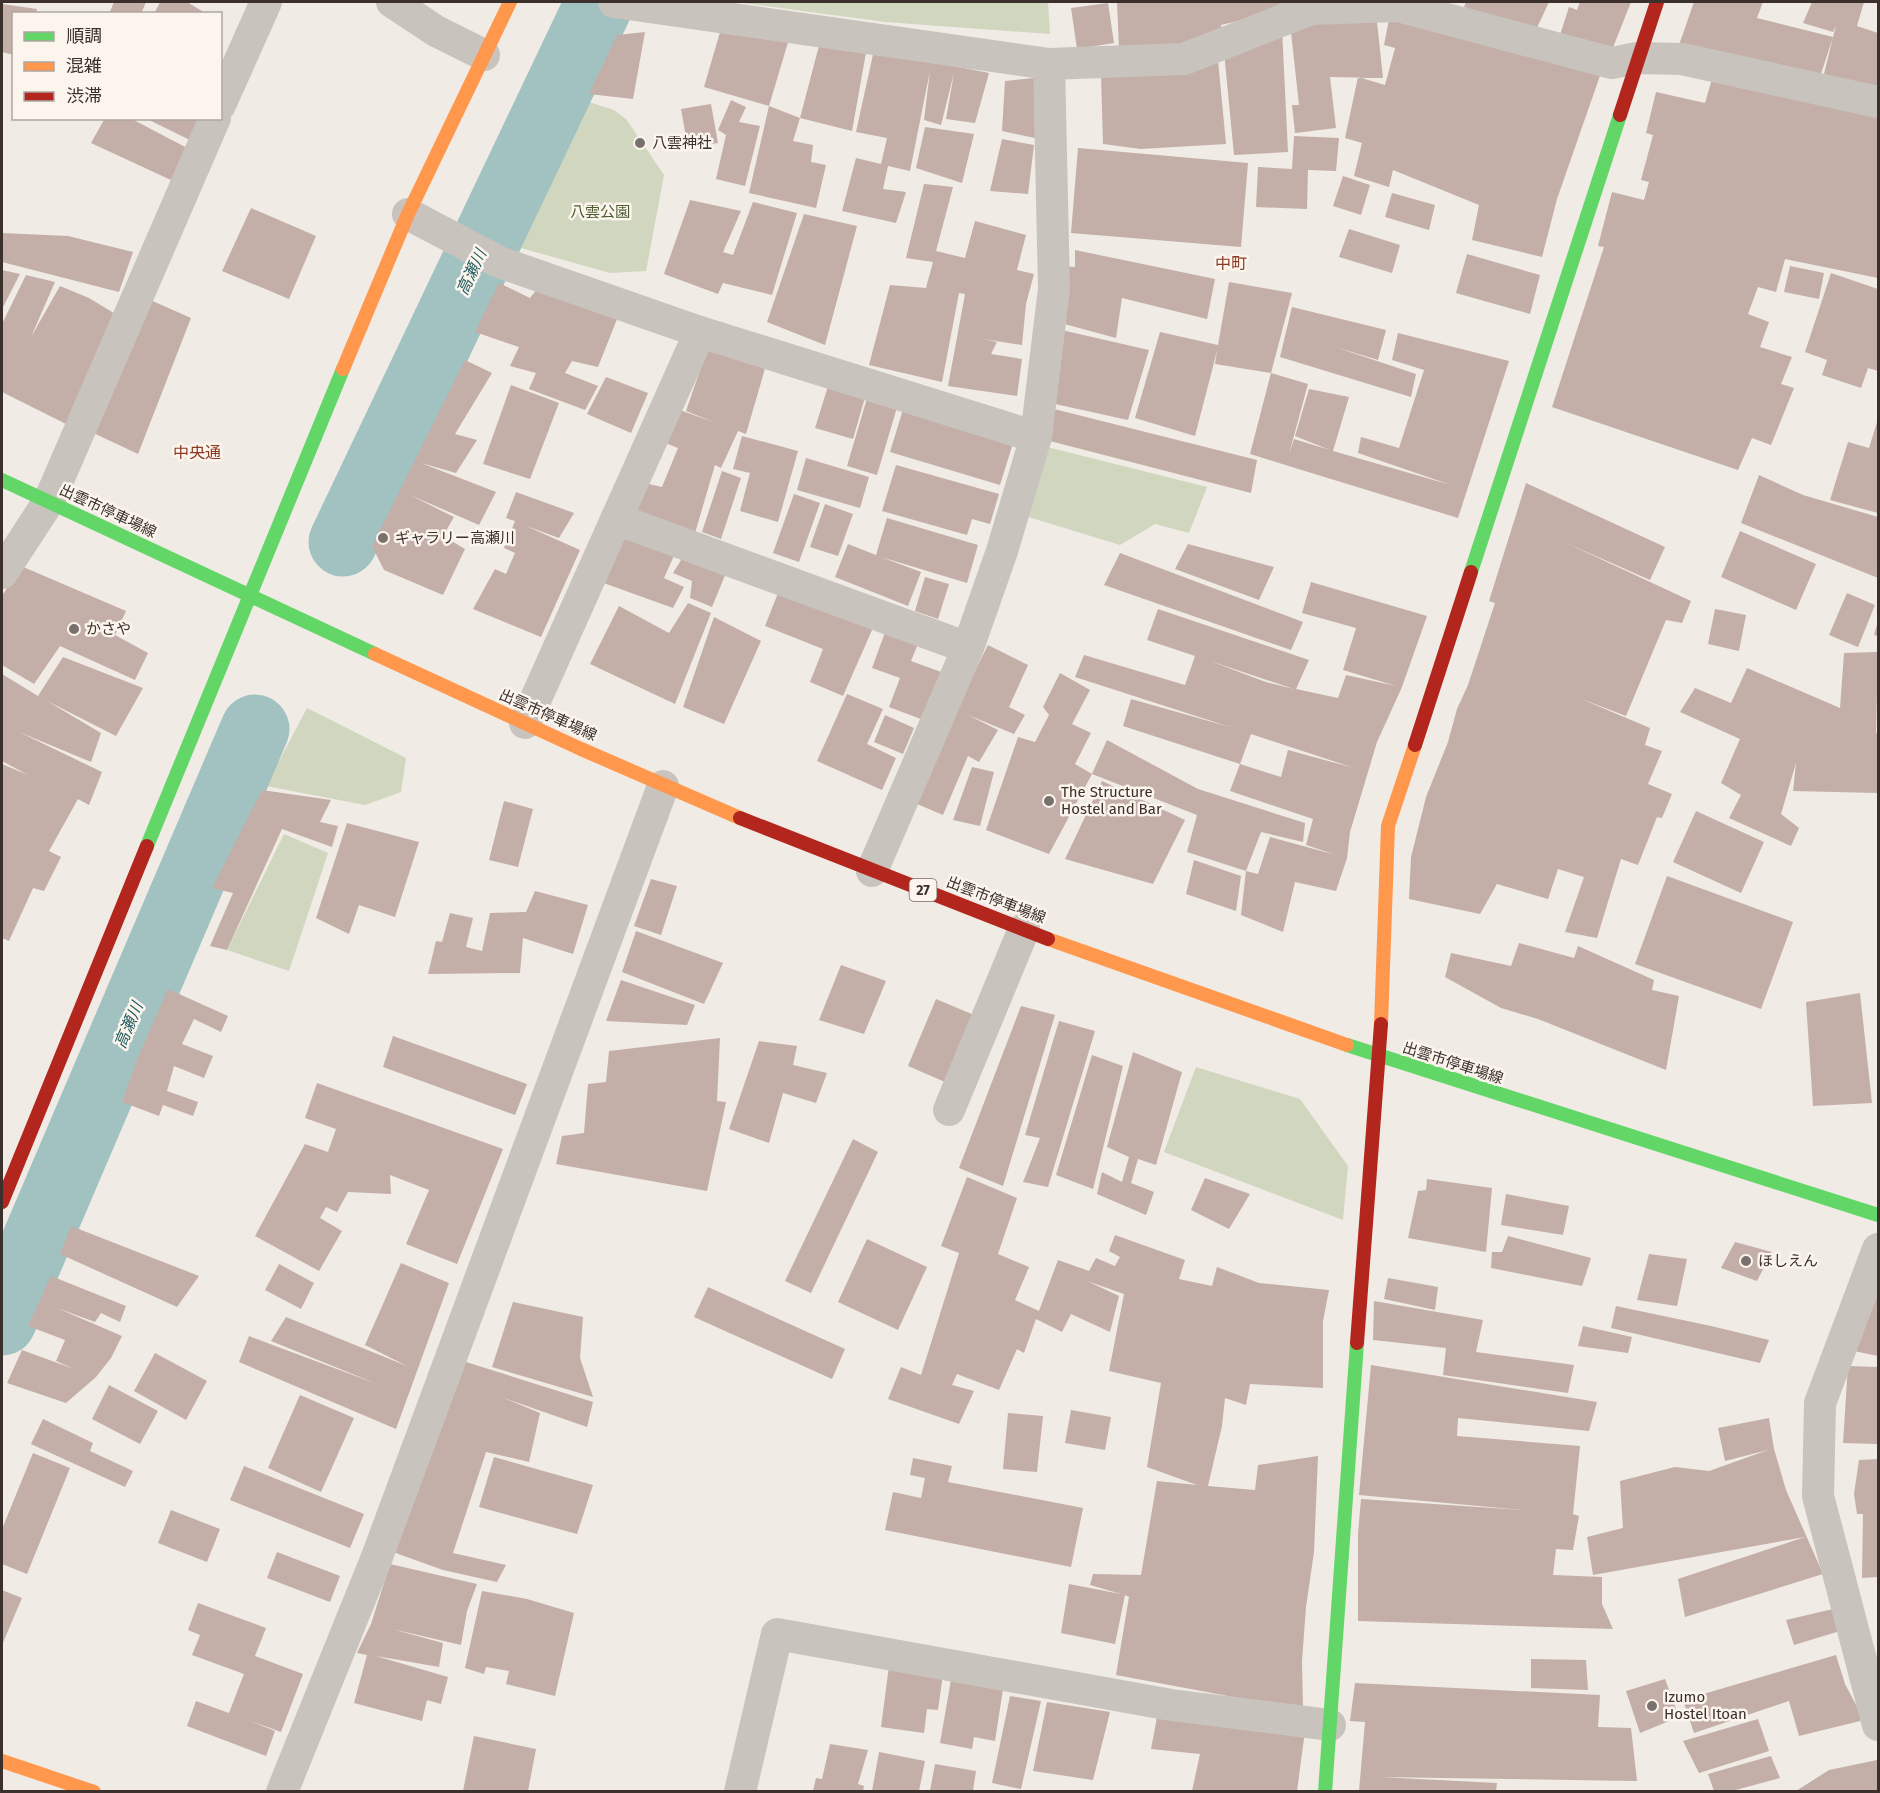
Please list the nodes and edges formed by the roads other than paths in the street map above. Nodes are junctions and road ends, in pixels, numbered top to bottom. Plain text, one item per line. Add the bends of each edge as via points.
1 (266, 2) edge
2 (392, 2) edge
3 (510, 2) edge
4 (614, 2) edge
5 (1657, 2) edge
6 (484, 55) junction
7 (1637, 58) junction
8 (1049, 64) junction
9 (222, 101) edge
10 (1878, 102) edge
11 (214, 120) edge
12 (408, 214) junction
13 (700, 332) junction
14 (1036, 437) junction
15 (2, 480) edge
16 (49, 501) junction
17 (616, 519) junction
18 (2, 573) edge
19 (248, 596) junction
20 (969, 648) junction
21 (525, 723) junction
22 (663, 786) junction
23 (872, 871) junction
24 (1024, 929) junction
25 (1380, 1057) junction
26 (949, 1110) dead end
27 (2, 1202) edge
28 (1878, 1215) edge
29 (1878, 1248) edge
30 (1330, 1725) junction
31 (1878, 1725) edge
32 (2, 1761) edge
33 (94, 1791) edge
34 (282, 1791) edge
35 (740, 1791) edge
36 (1325, 1791) edge

1 - 9 street
2 - 6 street via 436,31
3 - 6 street
4 - 8 street
5 - 7 street
6 - 12 street
7 - 8 street via 1612,63 1398,6 1311,9 1184,59
7 - 10 street via 1682,59
7 - 25 street via 1388,826
8 - 14 street via 1054,289
11 - 16 street
12 - 13 street via 499,262
12 - 19 street
13 - 14 street
13 - 17 street
14 - 20 street
15 - 16 street, 出雲市停車場線 / 27
16 - 18 street
16 - 19 street, 出雲市停車場線 / 27
17 - 20 street
17 - 21 street
19 - 21 street, 出雲市停車場線 / 27
19 - 27 street
20 - 23 street
21 - 22 street, 出雲市停車場線 / 27
22 - 23 street, 出雲市停車場線 / 27
22 - 34 street via 377,1557
23 - 24 street, 出雲市停車場線 / 27
24 - 25 street, 出雲市停車場線 / 27
24 - 26 street
25 - 28 street, 出雲市停車場線 / 27
25 - 30 street
29 - 31 street via 1821,1403 1818,1496
30 - 35 street via 1171,1705 777,1634
30 - 36 street
32 - 33 street

